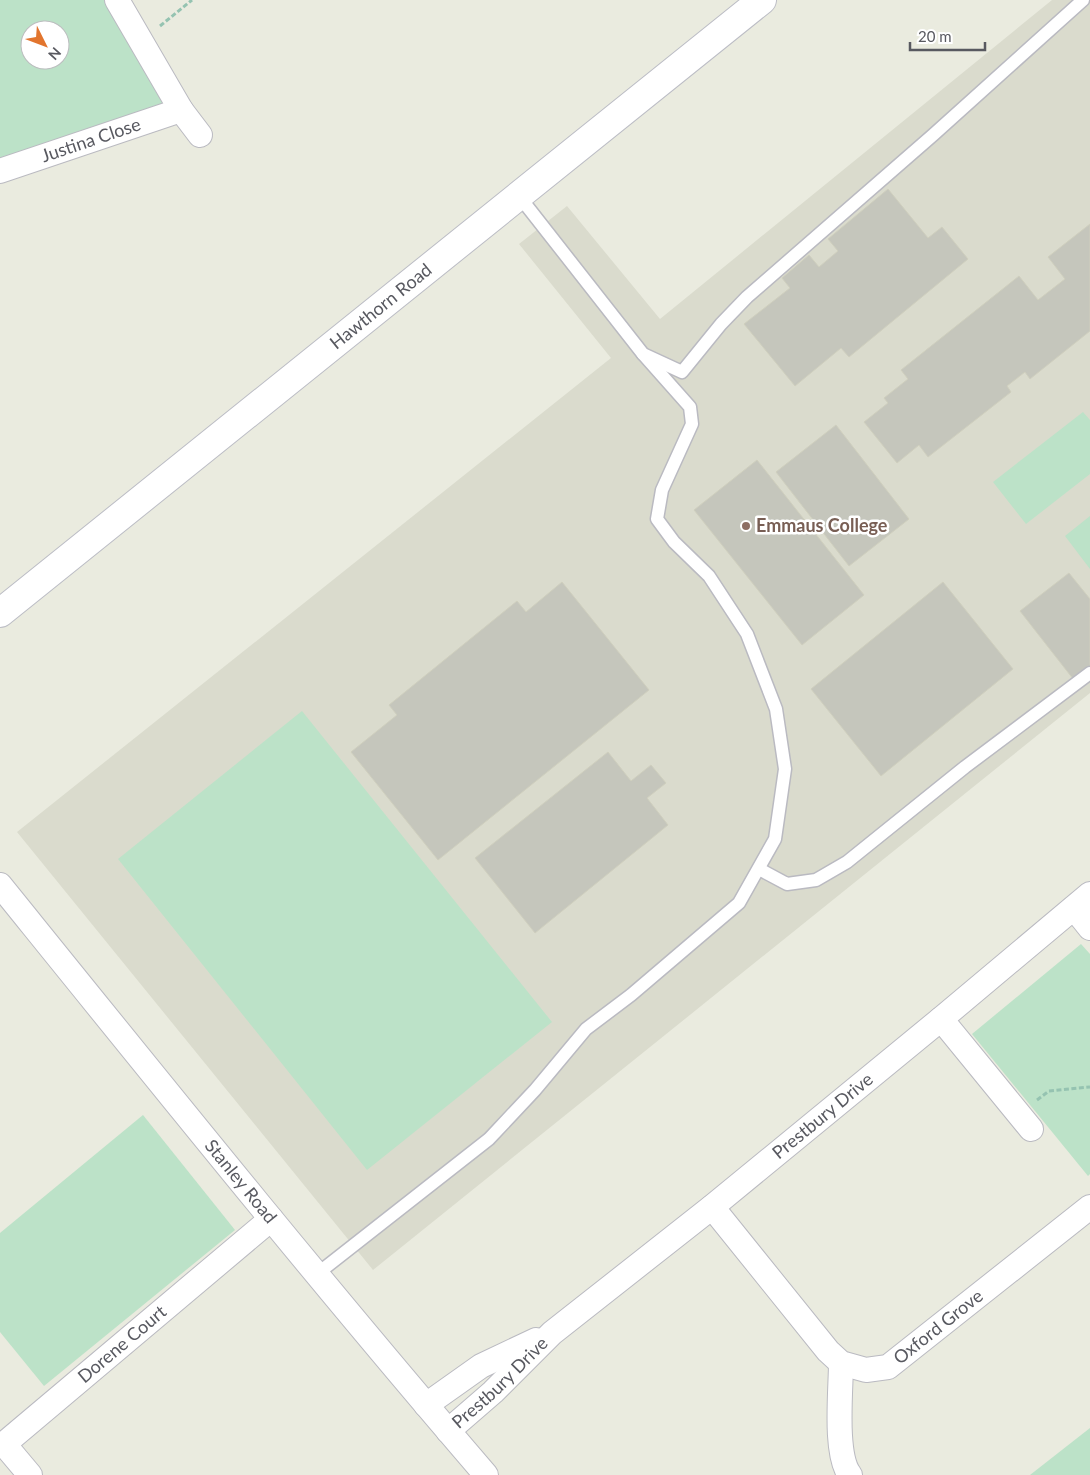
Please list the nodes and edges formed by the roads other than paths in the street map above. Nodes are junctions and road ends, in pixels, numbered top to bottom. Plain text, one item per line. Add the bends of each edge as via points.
1 (117, 0) edge
2 (762, 0) edge
3 (1083, 0) edge
4 (181, 110) junction
5 (200, 135) dead end
6 (0, 171) edge
7 (519, 196) junction
8 (643, 354) junction
9 (3, 604) edge
10 (1090, 673) edge
11 (758, 869) junction
12 (0, 885) edge
13 (1082, 901) edge
14 (1090, 928) edge
15 (941, 1019) junction
16 (1025, 1122) road end
17 (1090, 1206) edge
18 (712, 1207) junction
19 (271, 1219) junction
20 (317, 1274) junction
21 (552, 1333) junction
22 (842, 1363) junction
23 (426, 1406) junction
24 (448, 1431) junction
25 (30, 1475) edge
26 (486, 1475) edge
27 (850, 1475) edge

1 - 4 street
2 - 7 main road, Hawthorn Road
3 - 8 lane via 747,297 682,372
4 - 5 street
4 - 6 street, Justina Close
7 - 8 lane
7 - 9 main road, Hawthorn Road
8 - 11 lane via 690,407 692,424 662,490 657,519 674,542 709,576 747,634 776,709 785,770 775,839
10 - 11 lane via 847,862 816,880 787,884
11 - 20 lane via 739,903 586,1029 488,1139
12 - 19 street, Stanley Road
13 - 14 street
13 - 15 street, Prestbury Drive
15 - 16 street
15 - 18 street, Prestbury Drive
17 - 22 street, Oxford Grove via 888,1367 866,1370
18 - 21 street, Prestbury Drive
18 - 22 street, Oxford Grove via 828,1351
19 - 20 street, Stanley Road
19 - 25 street, Dorene Court via 4,1444
20 - 23 street, Stanley Road
21 - 23 street, Prestbury Drive via 481,1366
21 - 24 street, Prestbury Drive
22 - 27 street via 841,1451
23 - 24 street, Stanley Road
24 - 26 street, Stanley Road

